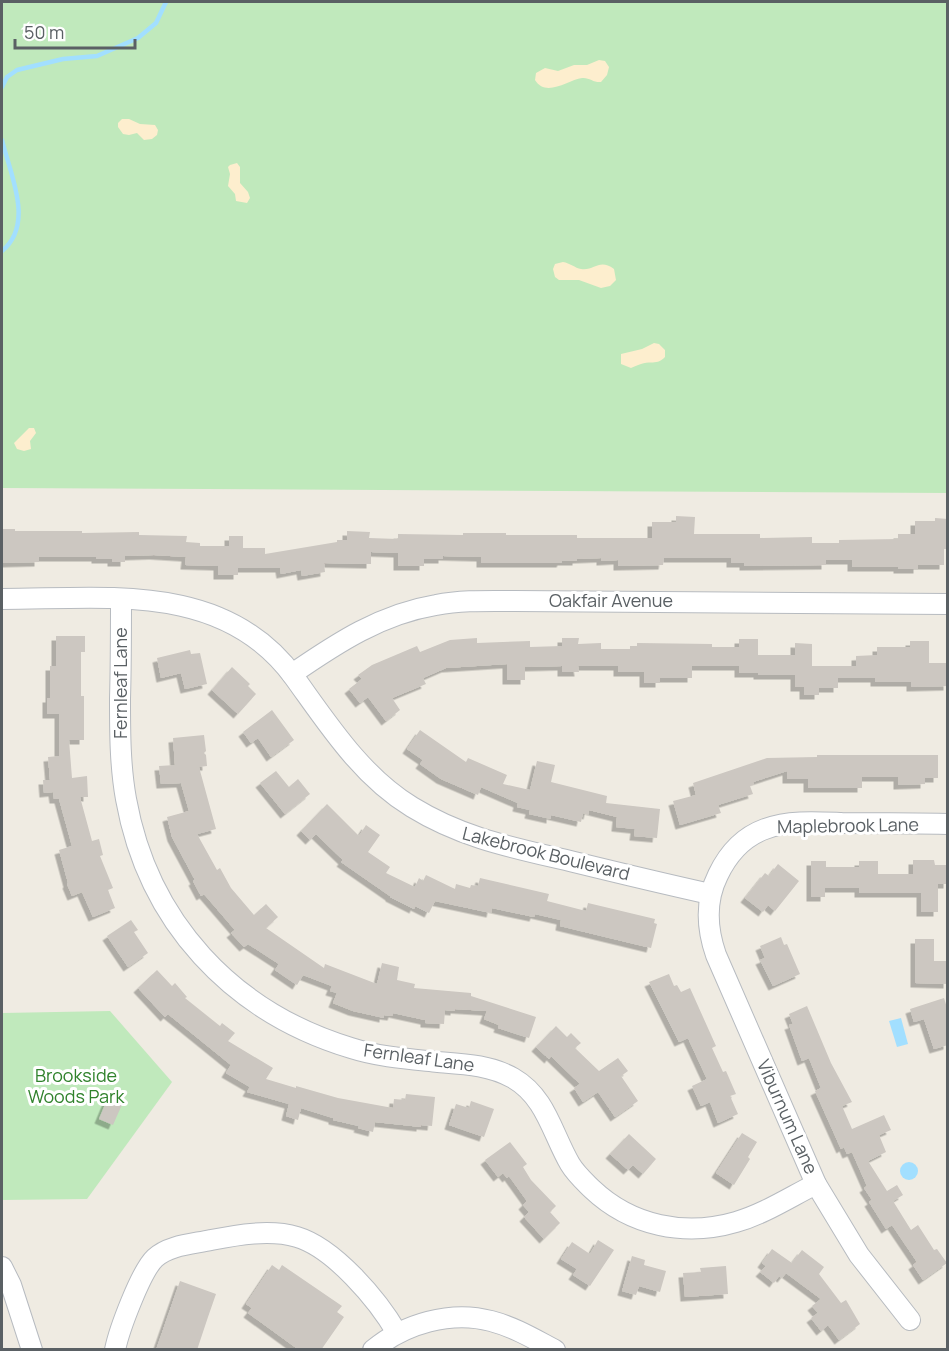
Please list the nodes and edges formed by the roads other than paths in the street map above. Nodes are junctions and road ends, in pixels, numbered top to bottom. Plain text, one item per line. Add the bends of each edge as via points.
1 (2, 599) edge
2 (121, 599) junction
3 (948, 604) edge
4 (292, 674) junction
5 (948, 824) edge
6 (710, 894) junction
7 (816, 1184) junction
8 (2, 1267) edge
9 (910, 1320) dead end
10 (398, 1333) junction
11 (32, 1350) edge
12 (115, 1350) edge
13 (373, 1350) edge
14 (555, 1350) edge

1 - 2 street, Lakebrook Boulevard
2 - 4 street, Lakebrook Boulevard via 165,601 213,614 256,638
2 - 7 street, Fernleaf Lane via 121,752 125,796 135,838 148,874 173,919 234,988 282,1020 351,1048 483,1067 511,1077 539,1100 580,1176 612,1206 645,1222 680,1228 724,1225 754,1216
3 - 4 street, Oakfair Avenue via 456,602 414,609 373,624
4 - 6 street, Lakebrook Boulevard via 362,765 395,795 435,821 493,843
5 - 6 street, Maplebrook Lane via 820,822 768,828 749,837 730,854
6 - 7 street, Viburnum Lane via 712,944
7 - 9 street, Viburnum Lane via 859,1255
8 - 11 street
10 - 12 street via 368,1292 327,1253 288,1235 243,1235 181,1246 156,1258 127,1313
10 - 13 street
10 - 14 street via 435,1320 476,1318 513,1328

